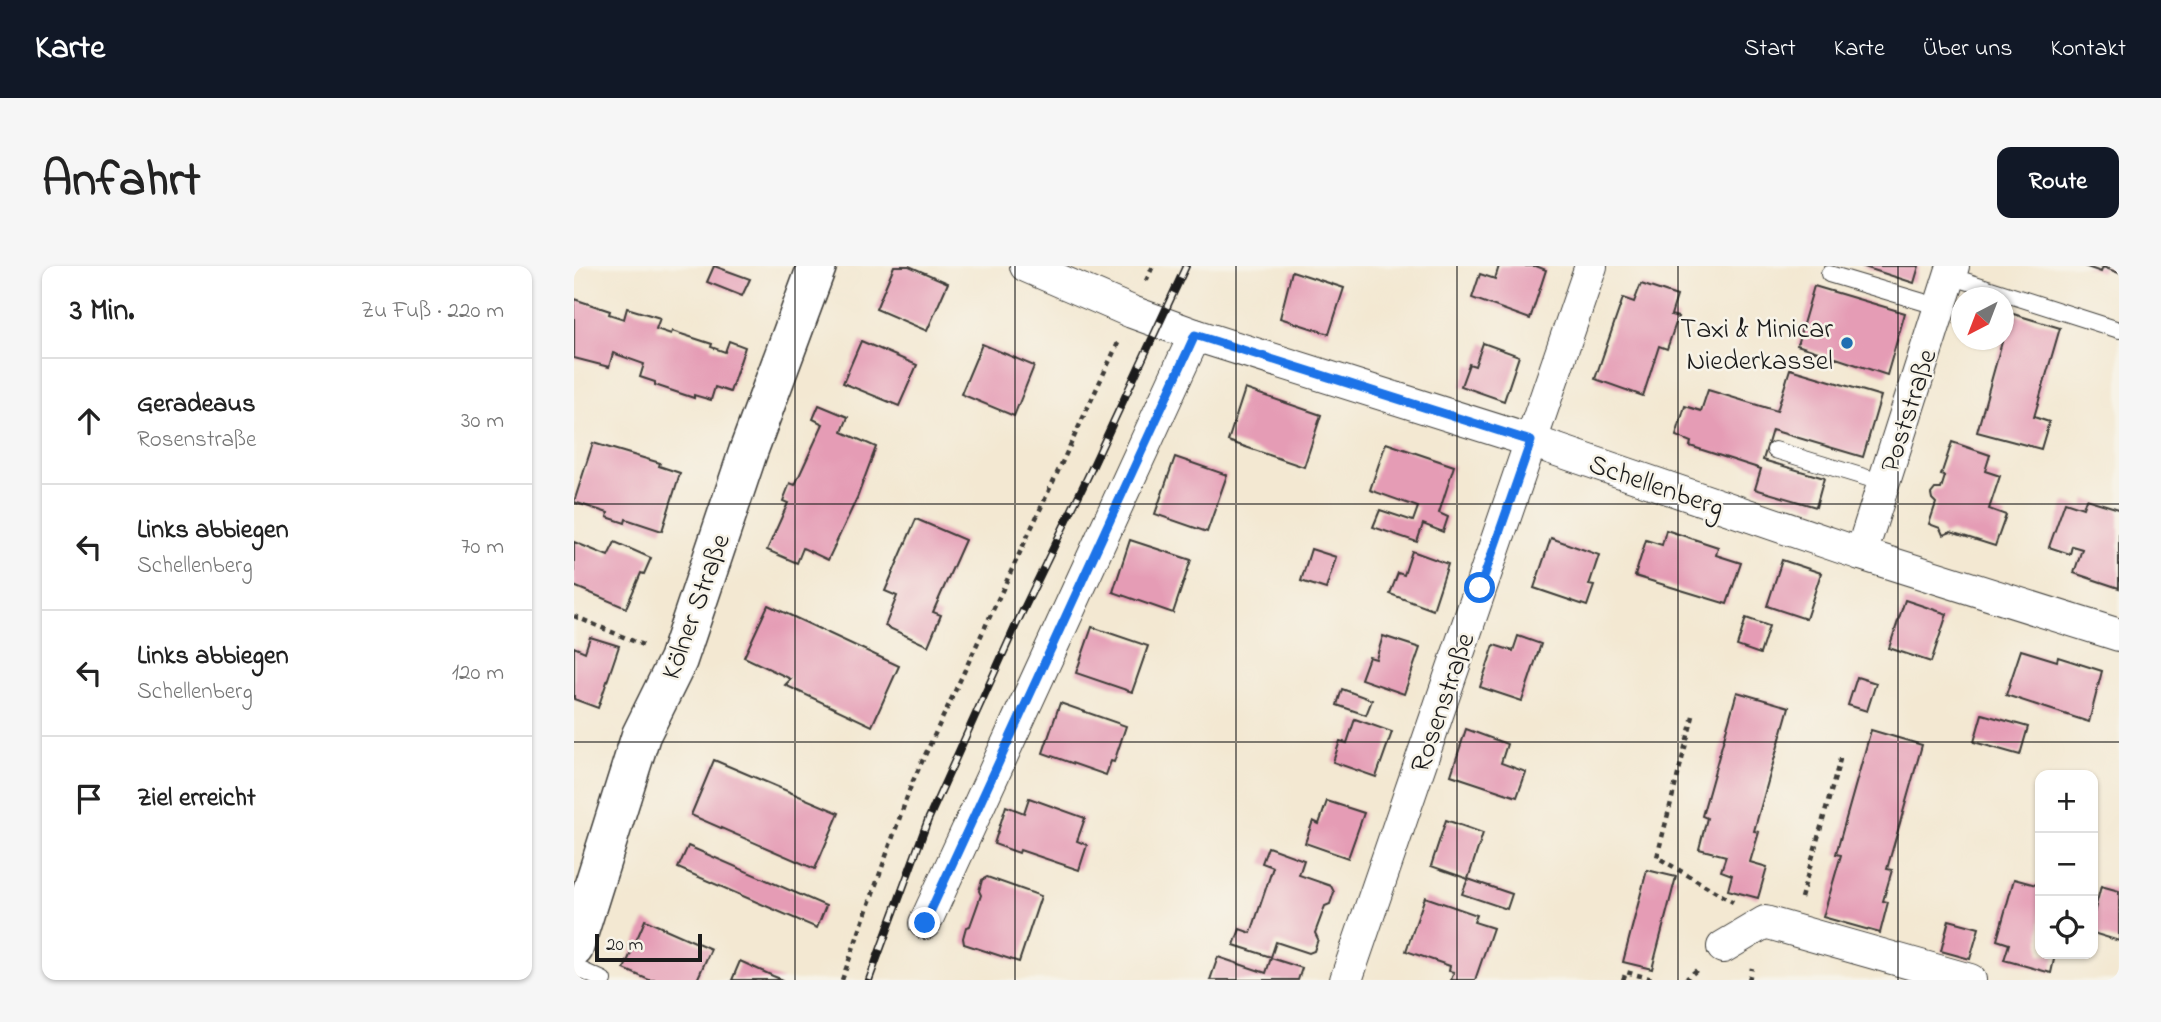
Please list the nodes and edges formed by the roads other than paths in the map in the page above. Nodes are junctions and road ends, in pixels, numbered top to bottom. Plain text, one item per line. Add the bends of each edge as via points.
1 (817, 266) edge
2 (1026, 266) edge
3 (1591, 266) edge
4 (1951, 271) edge
5 (1829, 274) dead end
6 (1940, 307) junction
7 (2119, 330) edge
8 (1195, 335) junction
9 (1531, 441) junction
10 (1775, 450) dead end
11 (1884, 483) junction
12 (1861, 554) junction
13 (2119, 635) edge
14 (925, 923) dead end
15 (1723, 947) dead end
16 (574, 948) edge
17 (574, 967) edge
18 (603, 980) edge
19 (1346, 980) edge
20 (1970, 980) edge

1 - 16 street, Kölner Straße via 678,660 640,734
2 - 8 street, Schellenberg
3 - 9 street, Rosenstraße
4 - 6 street, Poststraße
4 - 7 lane
5 - 6 lane
6 - 11 street, Poststraße
8 - 9 street, Schellenberg
8 - 14 street
9 - 12 street, Schellenberg
9 - 19 street, Rosenstraße
10 - 11 lane
11 - 12 street, Poststraße
12 - 13 street, Schellenberg
15 - 20 street via 1765,922
17 - 18 lane

